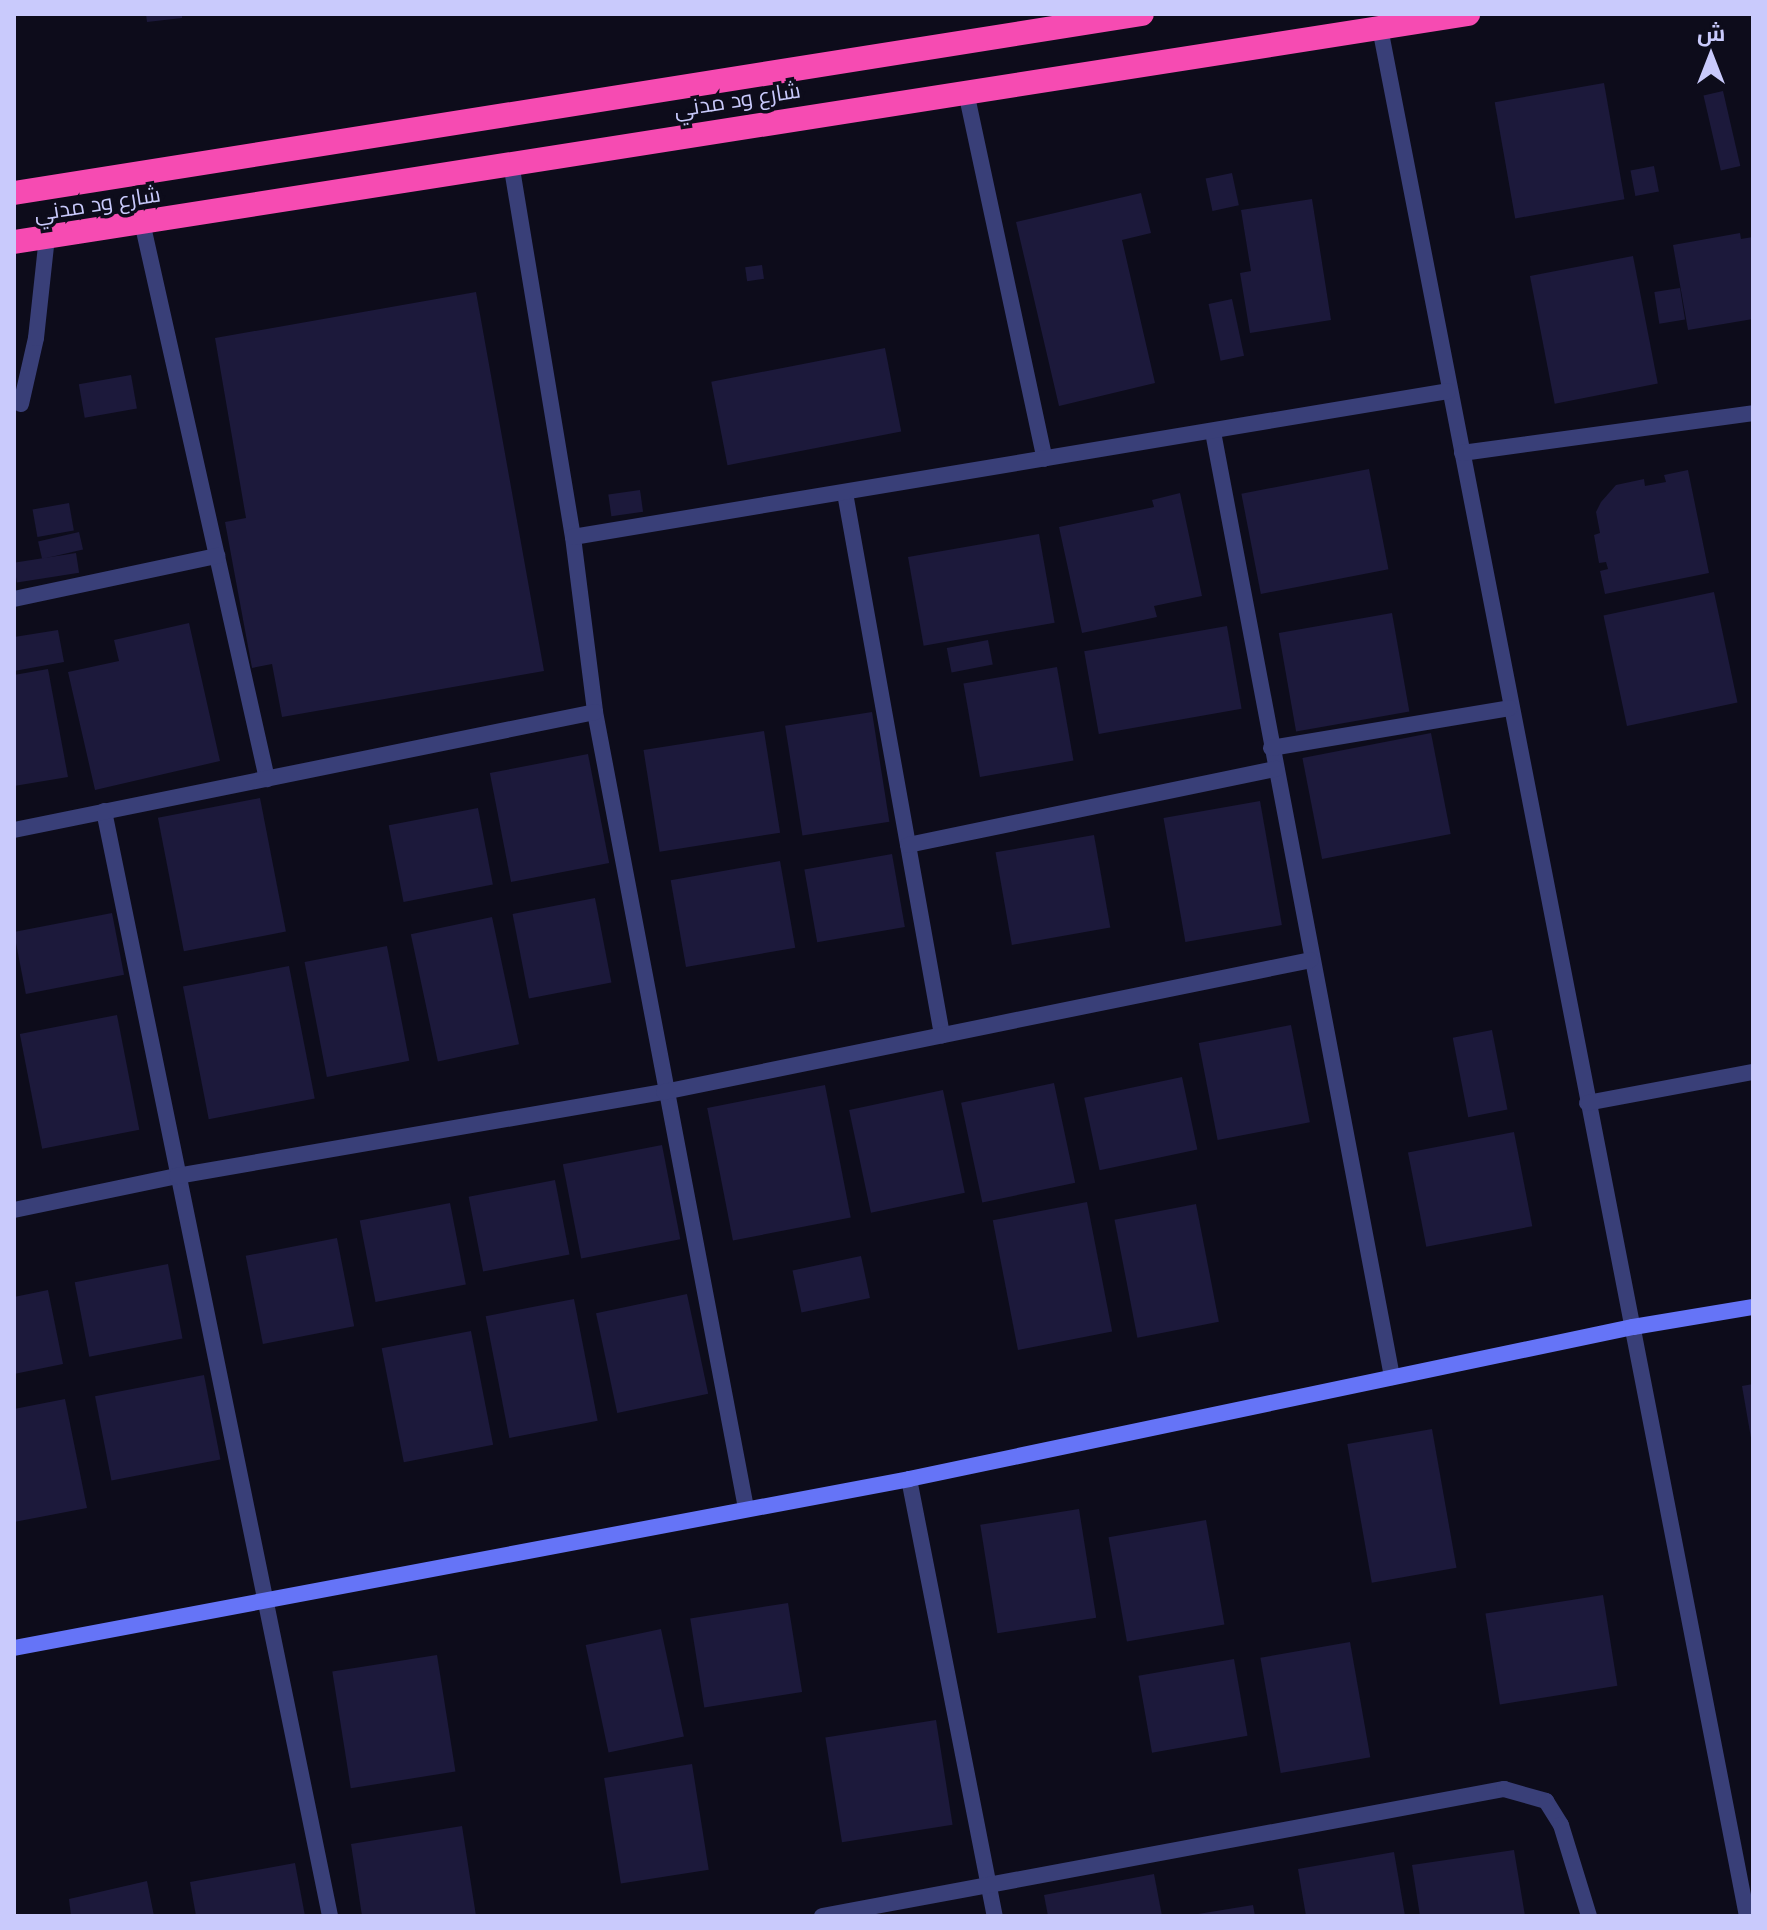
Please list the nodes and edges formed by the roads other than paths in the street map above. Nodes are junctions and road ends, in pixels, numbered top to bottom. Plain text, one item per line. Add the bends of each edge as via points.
1 (1142, 14) edge
2 (1468, 14) edge
3 (1380, 28) junction
4 (966, 92) junction
5 (511, 163) junction
6 (14, 193) edge
7 (142, 222) junction
8 (47, 237) junction
9 (14, 242) edge
10 (1448, 391) junction
11 (21, 404) dead end
12 (1753, 413) edge
13 (1213, 432) junction
14 (1462, 453) junction
15 (1045, 459) junction
16 (845, 493) junction
17 (573, 537) junction
18 (217, 556) junction
19 (14, 599) edge
20 (1510, 708) junction
21 (595, 712) junction
22 (1271, 748) junction
23 (1276, 769) junction
24 (267, 779) junction
25 (104, 811) junction
26 (14, 830) edge
27 (908, 845) junction
28 (1311, 960) junction
29 (942, 1035) junction
30 (1753, 1072) edge
31 (664, 1092) junction
32 (1587, 1103) junction
33 (177, 1176) junction
34 (14, 1210) edge
35 (1753, 1307) edge
36 (1633, 1327) junction
37 (1392, 1377) junction
38 (909, 1479) junction
39 (746, 1508) junction
40 (268, 1597) junction
41 (14, 1648) edge
42 (989, 1884) junction
43 (330, 1916) edge
44 (822, 1916) edge
45 (995, 1916) edge
46 (1589, 1916) edge
47 (1747, 1916) edge

1 - 6 highway, شارع ود مدني
2 - 3 highway, شارع ود مدني
3 - 4 highway, شارع ود مدني
3 - 10 street
4 - 5 highway, شارع ود مدني
4 - 15 street
5 - 7 highway, شارع ود مدني
5 - 17 street
7 - 8 highway, شارع ود مدني
7 - 18 street
8 - 9 highway, شارع ود مدني
8 - 11 street via 36,338
10 - 13 street
10 - 14 street
12 - 14 street
13 - 15 street
13 - 22 street
14 - 20 street
15 - 16 street
16 - 17 street
16 - 27 street
17 - 21 street
18 - 19 street
18 - 24 street
20 - 22 street
20 - 32 street
21 - 24 street
21 - 31 street
22 - 23 street
23 - 27 street
23 - 28 street
24 - 25 street
25 - 26 street
25 - 33 street
27 - 29 street
28 - 29 street
28 - 37 street
29 - 31 street
30 - 32 street
31 - 33 street
31 - 39 street
32 - 36 street
33 - 34 street
33 - 40 street
35 - 36 street
36 - 37 street
36 - 47 street
37 - 38 street
38 - 39 street
38 - 42 street
39 - 40 street
40 - 41 street
40 - 43 street
42 - 44 street
42 - 45 street
42 - 46 street via 1504,1789 1546,1801 1561,1825

